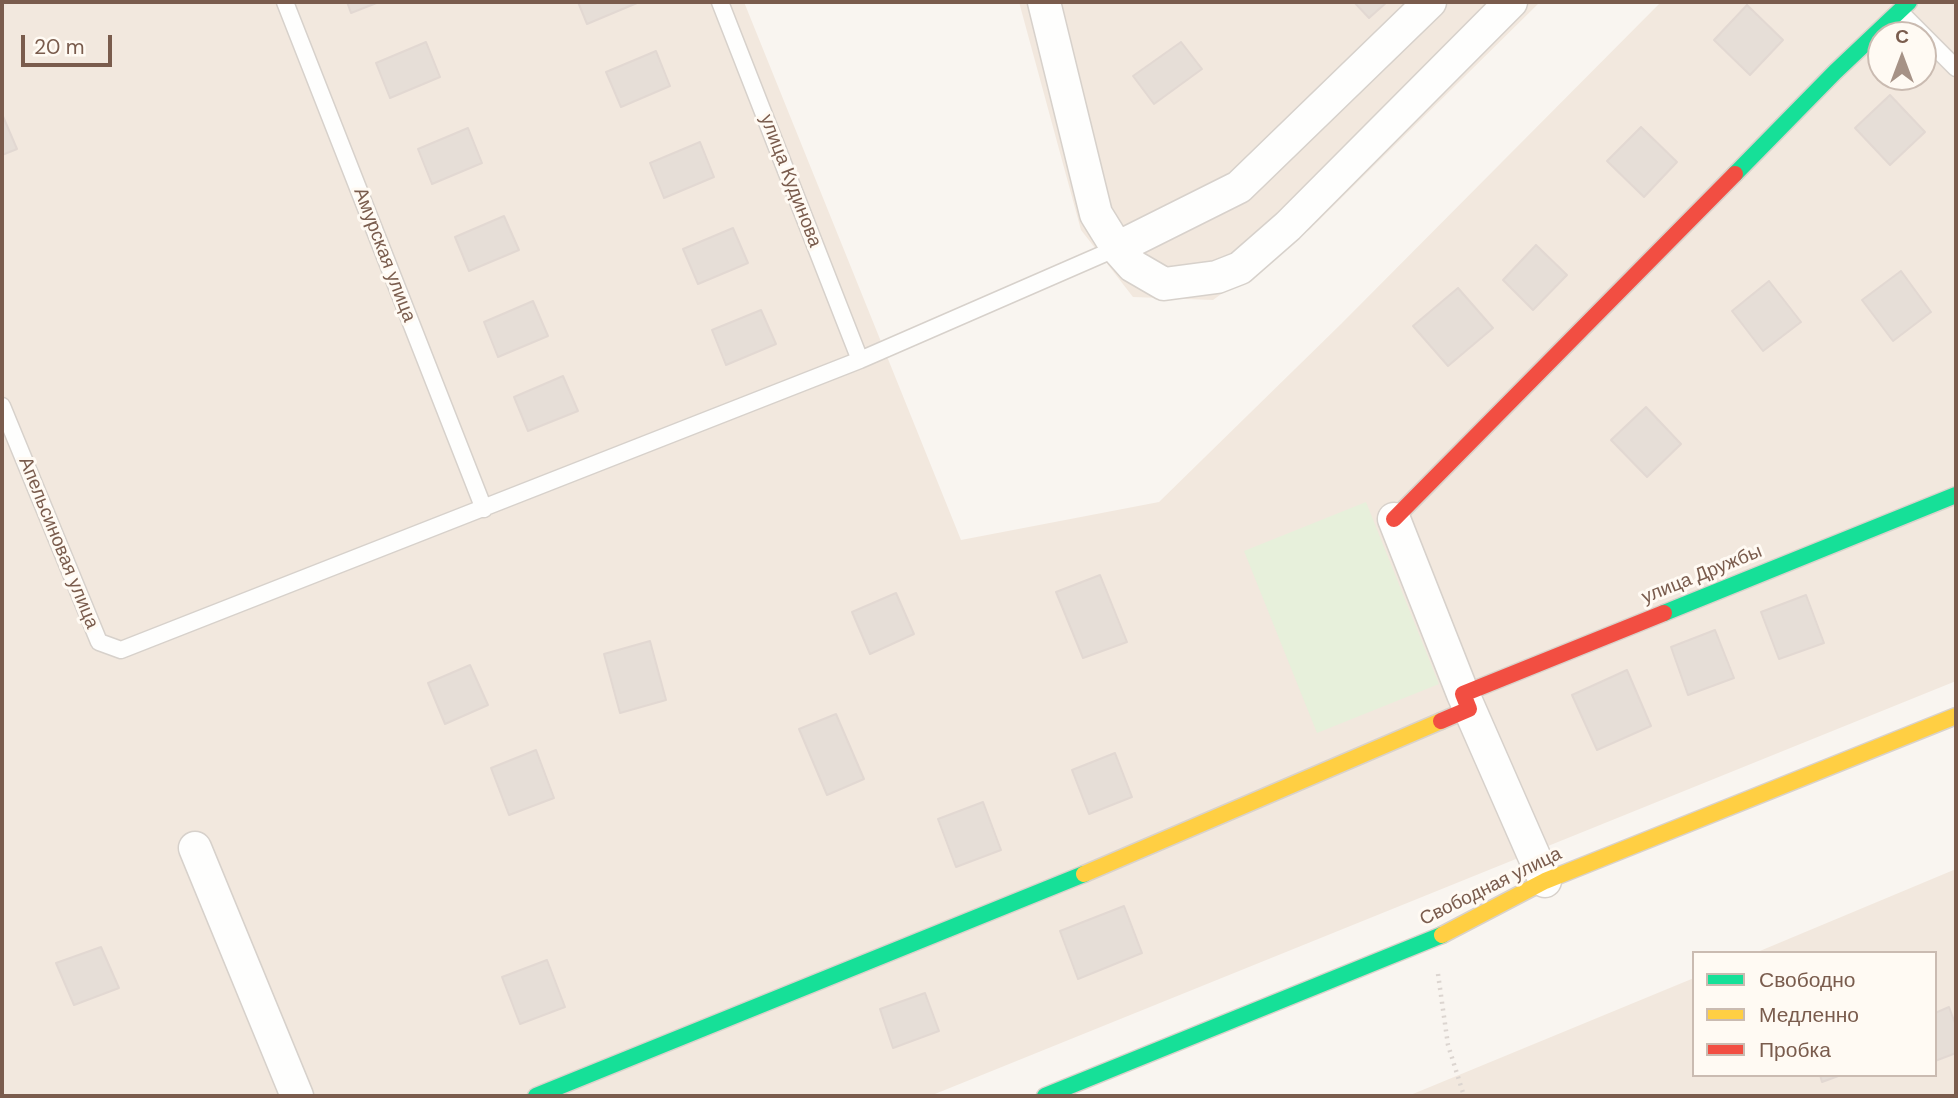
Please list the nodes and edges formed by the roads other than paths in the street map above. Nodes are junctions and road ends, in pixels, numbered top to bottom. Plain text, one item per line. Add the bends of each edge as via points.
1 (285, 2) edge
2 (720, 2) edge
3 (1044, 2) edge
4 (1430, 2) edge
5 (1511, 2) edge
6 (1905, 7) edge
7 (1956, 68) edge
8 (1117, 248) junction
9 (860, 359) junction
10 (2, 406) edge
11 (1956, 495) edge
12 (484, 509) junction
13 (1394, 519) joint
14 (1466, 701) junction
15 (1956, 716) edge
16 (195, 848) dead end
17 (1545, 881) junction
18 (297, 1096) edge
19 (536, 1096) edge
20 (1045, 1096) edge

1 - 12 lane, Амурская улица
2 - 9 lane, улица Кудинова
3 - 8 street via 1096,214
4 - 8 street via 1239,187
5 - 8 street via 1240,268 1217,277 1164,284 1133,266
6 - 7 lane
6 - 13 street via 1835,72
8 - 9 lane
9 - 12 lane
10 - 12 lane, Апельсиновая улица via 99,642 121,650
11 - 14 street, улица Дружбы
13 - 14 street
14 - 17 street
14 - 19 street, улица Дружбы via 1074,878
15 - 17 street, Свободная улица
16 - 18 street
17 - 20 street, Свободная улица via 1433,940

